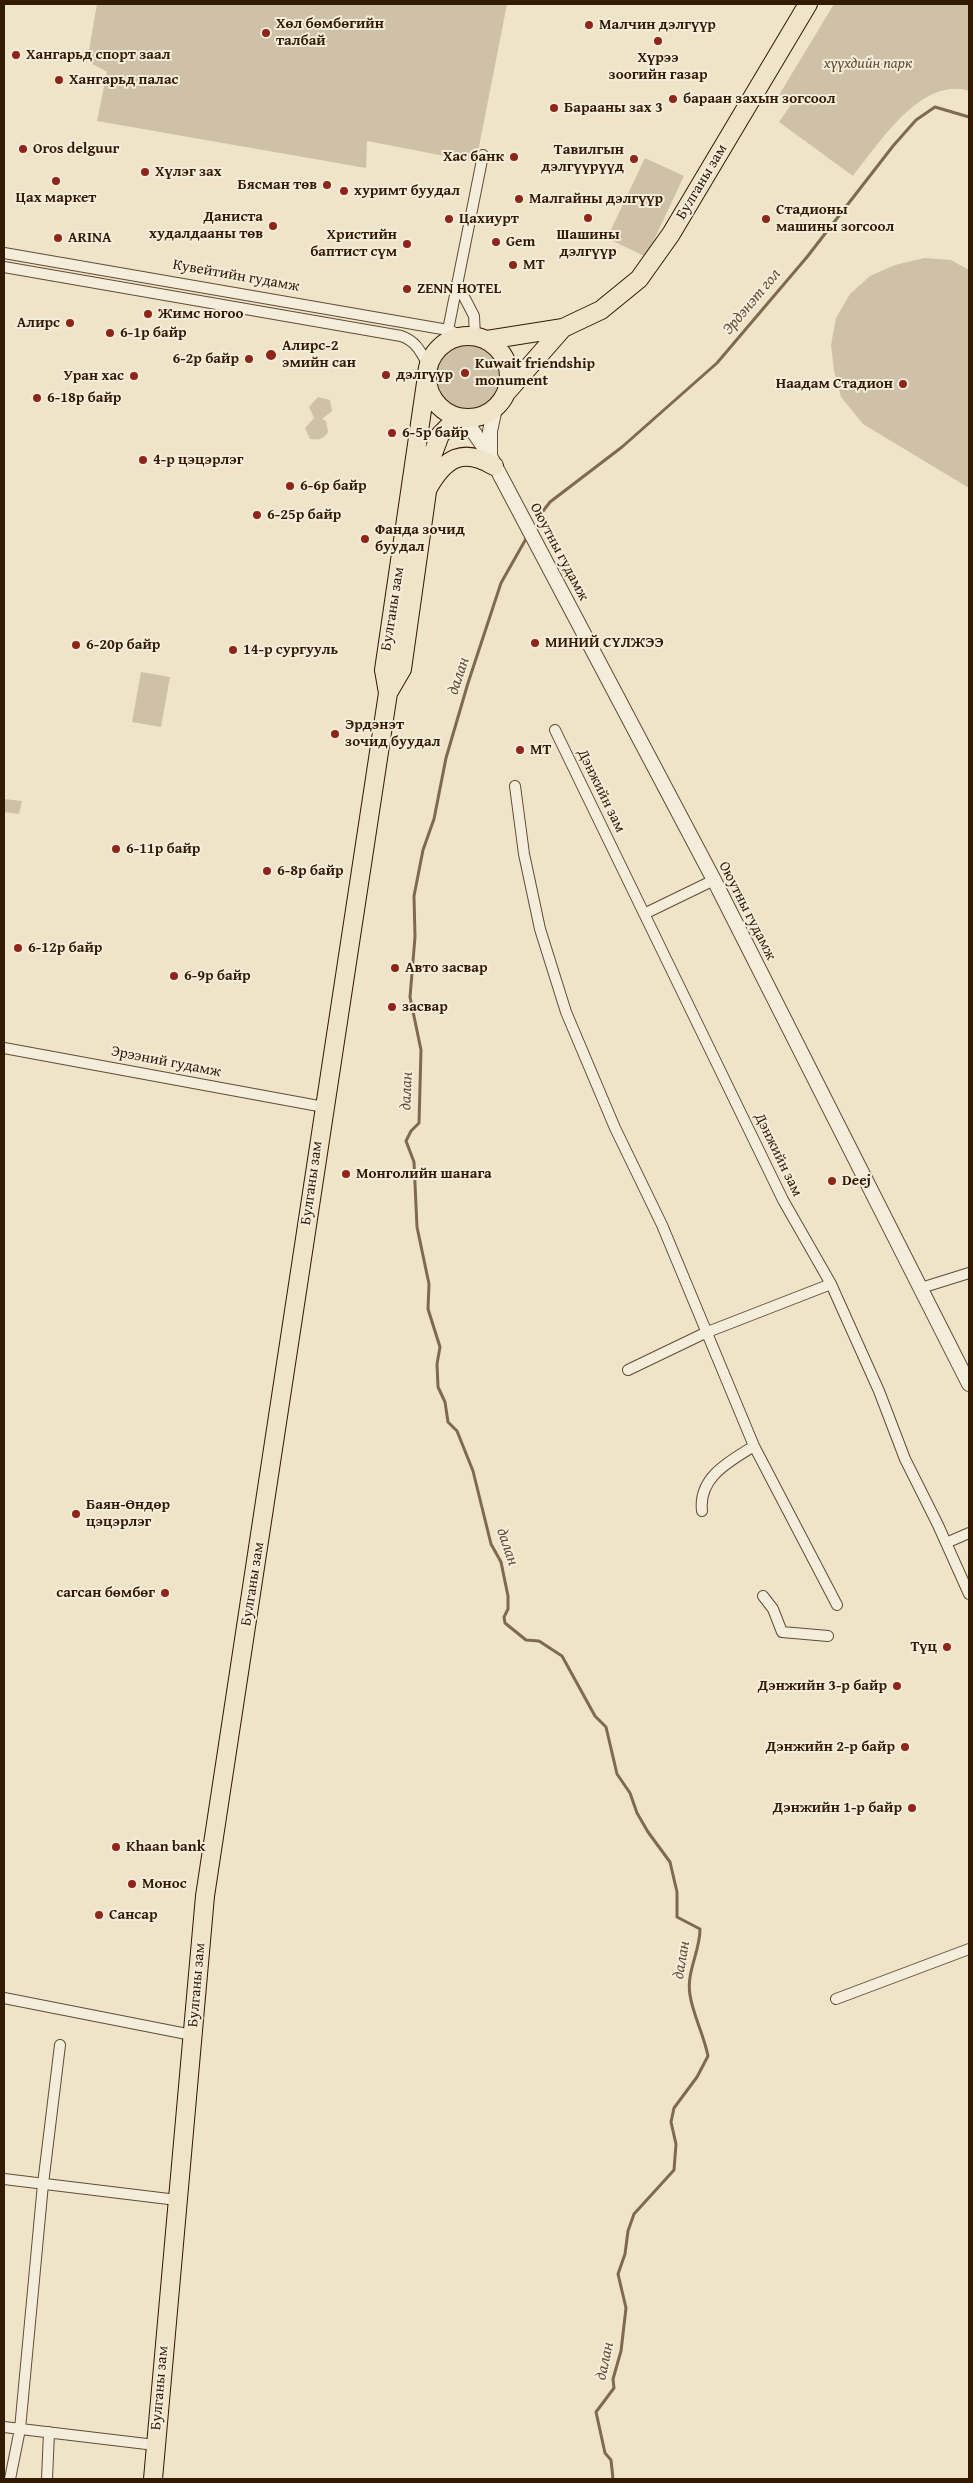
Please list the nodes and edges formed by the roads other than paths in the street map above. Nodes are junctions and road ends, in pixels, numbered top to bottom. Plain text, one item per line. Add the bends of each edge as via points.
1 (808, 4) edge
2 (482, 155) dead end
3 (4, 253) edge
4 (4, 267) edge
5 (458, 286) junction
6 (563, 328) junction
7 (468, 335) junction
8 (428, 370) junction
9 (506, 393) junction
10 (495, 408) junction
11 (461, 417) junction
12 (492, 461) junction
13 (426, 493) junction
14 (388, 693) junction
15 (555, 730) dead end
16 (515, 786) dead end
17 (714, 880) junction
18 (644, 914) junction
19 (4, 1048) edge
20 (324, 1107) junction
21 (969, 1273) edge
22 (831, 1284) junction
23 (921, 1288) junction
24 (705, 1333) junction
25 (628, 1370) dead end
26 (969, 1384) edge
27 (754, 1446) junction
28 (702, 1511) dead end
29 (969, 1532) edge
30 (946, 1543) junction
31 (969, 1594) edge
32 (764, 1596) dead end
33 (838, 1605) dead end
34 (828, 1636) dead end
35 (969, 1949) edge
36 (4, 1998) edge
37 (836, 2000) dead end
38 (192, 2035) junction
39 (60, 2045) dead end
40 (4, 2178) edge
41 (43, 2184) junction
42 (177, 2200) junction
43 (4, 2426) edge
44 (20, 2429) junction
45 (50, 2432) junction
46 (155, 2445) junction
47 (10, 2479) edge
48 (47, 2479) edge
49 (153, 2479) edge

1 - 6 highway, Булганы зам via 671,234 639,279 601,310
2 - 5 street
3 - 7 street, Кувейтийн гудамж
4 - 8 street, Кувейтийн гудамж via 401,336 418,347
5 - 7 street
5 - 7 street via 474,316
6 - 7 highway, Булганы зам
6 - 9 highway, Булганы зам
7 - 8 highway via 442,345 434,354
7 - 9 highway via 502,353 509,383
8 - 11 highway via 430,392 439,406
8 - 14 highway, Булганы зам via 384,670
9 - 10 highway
10 - 11 highway via 486,414
10 - 12 street via 490,432
11 - 12 street, Оюутны гудамж
11 - 13 highway, Булганы зам via 440,435 435,445
12 - 13 highway via 459,456 438,473
12 - 17 street, Оюутны гудамж
13 - 14 highway, Булганы зам via 402,669
14 - 20 highway, Булганы зам
15 - 18 street, Дэнжийн зам
16 - 24 street via 524,854 540,929 566,1012 615,1128 662,1224
17 - 18 street
17 - 23 street, Оюутны гудамж
18 - 22 street, Дэнжийн зам via 783,1200
19 - 20 street, Эрээний гудамж
20 - 38 highway, Булганы зам via 205,1896
21 - 23 street
22 - 24 street
22 - 30 street, Дэнжийн зам via 879,1391 904,1459
23 - 26 street, Оюутны гудамж
24 - 25 street
24 - 27 street
27 - 28 street via 719,1468 709,1482 701,1504
27 - 33 street
29 - 30 street
30 - 31 street, Дэнжийн зам
32 - 34 street via 782,1632
35 - 37 street
36 - 38 street
38 - 42 highway, Булганы зам
39 - 41 street
40 - 41 street
41 - 42 street
41 - 44 street
42 - 46 highway, Булганы зам
43 - 44 street
44 - 45 street
44 - 47 street
45 - 46 street
45 - 48 street
46 - 49 highway, Булганы зам

